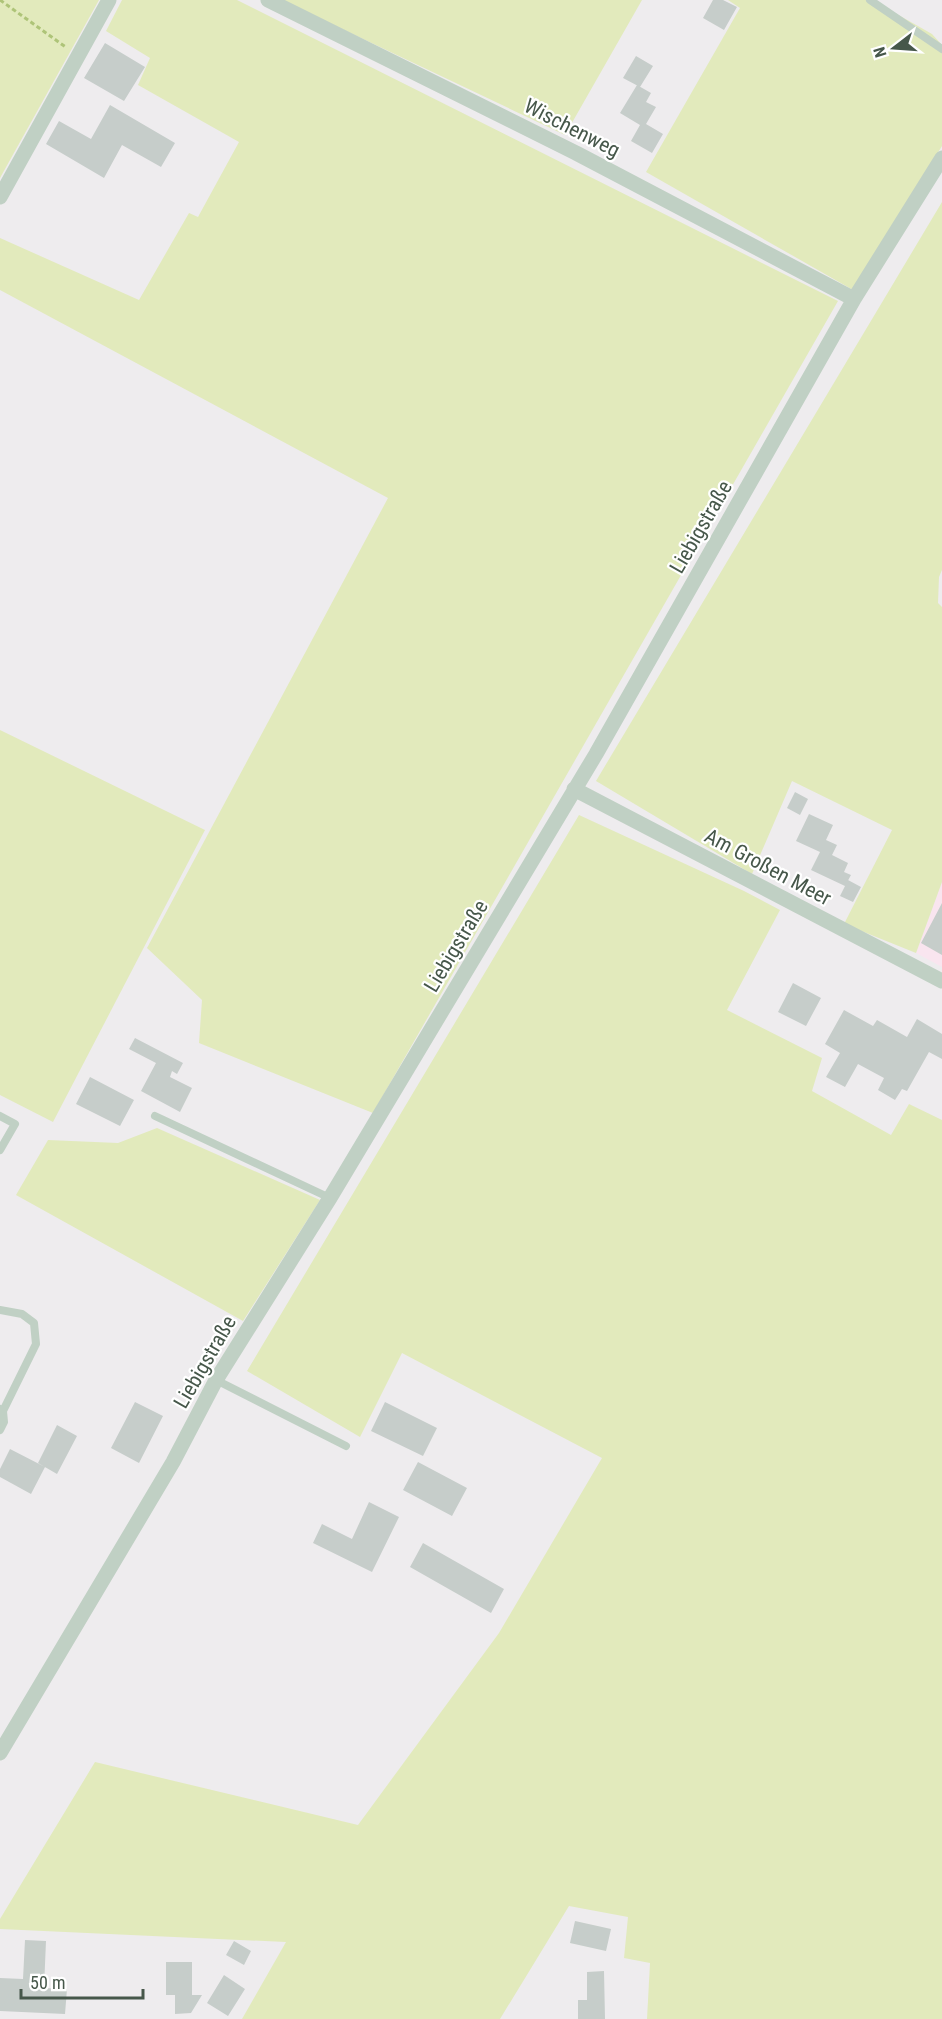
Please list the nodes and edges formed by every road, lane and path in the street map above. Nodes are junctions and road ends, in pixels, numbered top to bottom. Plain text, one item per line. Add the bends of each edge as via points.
1 (0, 0) edge
2 (109, 0) edge
3 (268, 0) edge
4 (870, 0) edge
5 (942, 50) edge
6 (79, 56) junction
7 (942, 158) edge
8 (2, 188) edge
9 (854, 299) junction
10 (574, 789) junction
11 (942, 981) edge
12 (0, 1116) edge
13 (155, 1116) dead end
14 (0, 1150) edge
15 (330, 1198) junction
16 (0, 1310) edge
17 (216, 1380) junction
18 (2, 1410) edge
19 (0, 1430) edge
20 (346, 1446) dead end
21 (0, 1753) edge

1 - 6 path
2 - 6 street
3 - 9 street, Wischenweg via 576,153
4 - 5 lane
6 - 8 street
7 - 9 street, Liebigstraße
9 - 10 street, Liebigstraße
10 - 11 street, Am Großen Meer
10 - 15 street, Liebigstraße
12 - 14 lane via 15,1124
13 - 15 lane
15 - 17 street, Liebigstraße
16 - 18 lane via 22,1314 34,1323 36,1344
17 - 20 lane
17 - 21 street, Liebigstraße via 173,1461
18 - 19 lane via 4,1422

